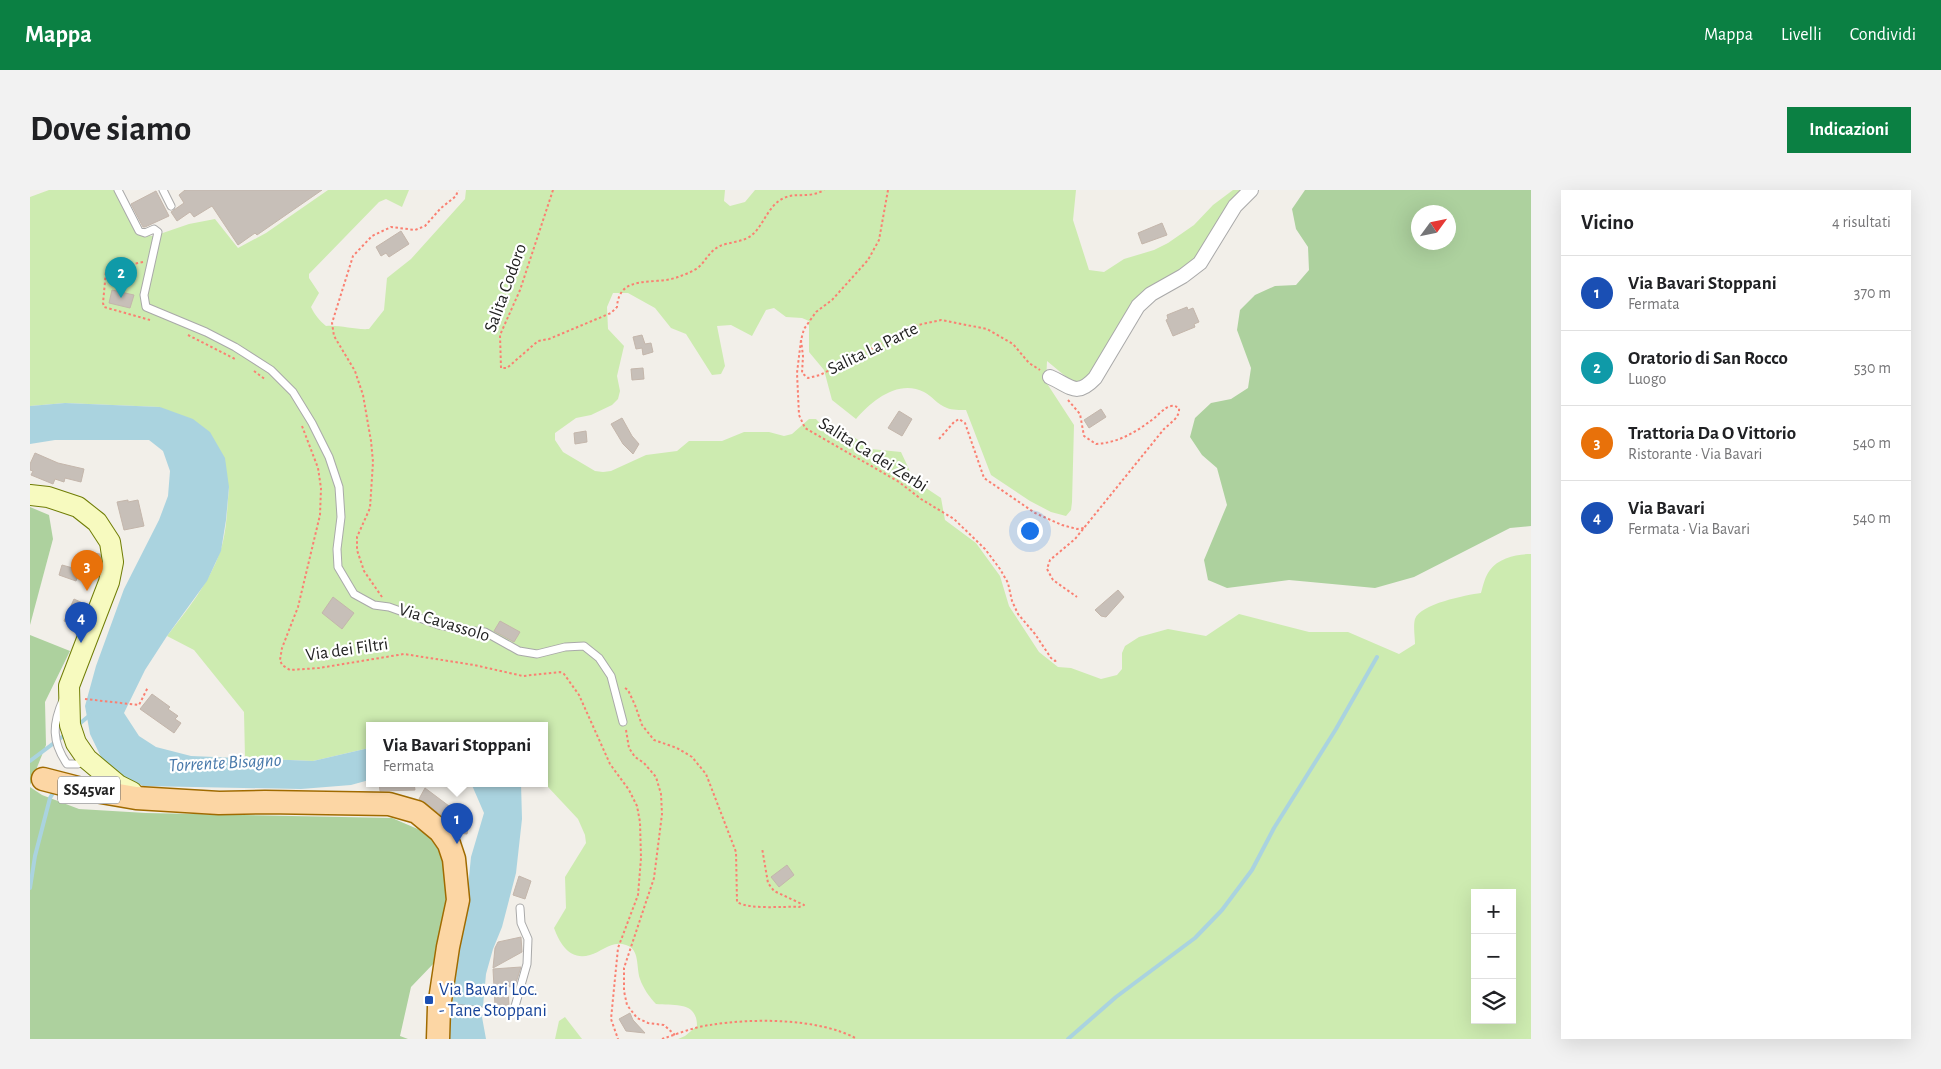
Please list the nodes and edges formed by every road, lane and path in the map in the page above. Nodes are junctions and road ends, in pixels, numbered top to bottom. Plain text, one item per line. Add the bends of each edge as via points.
1 (118, 190) edge
2 (163, 190) edge
3 (458, 190) edge
4 (553, 190) edge
5 (824, 190) edge
6 (888, 190) edge
7 (1250, 190) edge
8 (171, 206) dead end
9 (150, 260) junction
10 (154, 320) dead end
11 (183, 332) dead end
12 (801, 340) junction
13 (240, 362) dead end
14 (248, 367) dead end
15 (1050, 377) joint
16 (270, 382) dead end
17 (1067, 399) dead end
18 (299, 419) dead end
19 (939, 439) dead end
20 (30, 495) edge
21 (1084, 528) junction
22 (1077, 596) dead end
23 (389, 607) junction
24 (1057, 660) dead end
25 (148, 687) dead end
26 (74, 692) junction
27 (622, 692) dead end
28 (623, 722) joint
29 (43, 779) dead end
30 (136, 798) junction
31 (762, 848) dead end
32 (520, 908) dead end
33 (616, 968) junction
34 (624, 968) junction
35 (443, 1007) junction
36 (675, 1035) junction
37 (438, 1039) edge
38 (618, 1039) edge
39 (662, 1039) edge
40 (857, 1039) edge

1 - 9 lane via 139,231 157,230 158,237
2 - 8 lane
3 - 23 path, Via Cavassolo via 426,226 415,230 390,228 366,242 353,256 332,322 334,336 355,371 372,441 370,508 358,537 357,550 364,571
4 - 5 path, Salita Codoro via 520,290 500,334 501,368 507,368 538,341 611,313 625,288 693,271 719,246 752,236 782,199 811,196
6 - 12 path, Salita Ca dei Zerbi via 879,240 868,260 832,300 816,312 804,329
7 - 15 street via 1235,206 1200,263 1138,306 1096,378 1088,386 1073,389
9 - 10 path via 106,271 103,302 104,307
9 - 23 lane via 144,295 146,307 235,347 271,370 293,392 329,457 338,487 341,517 338,567 354,594 374,606
11 - 13 path
12 - 15 path, Salita La Parte via 802,373 808,378 820,375 918,325 955,321 987,329 1013,344 1029,363
12 - 24 path, Salita Ca dei Zerbi via 797,373 799,415 805,428 899,482 954,519 985,549 1000,569 1018,614 1051,658
14 - 16 path
17 - 21 path via 1080,414 1084,436 1096,444 1111,443 1150,422 1169,407 1179,408 1178,416
18 - 33 path, Via dei Filtri via 318,468 320,515 298,608 282,648 282,665 290,670 319,668 404,654 523,676 564,674 579,695 610,764 629,790 640,822 638,895 618,948
19 - 21 path via 959,419 966,423 984,478 1035,513 1062,525
20 - 26 street via 48,496 78,507 97,522 110,542 113,562 109,582
21 - 22 path via 1050,560 1047,569 1053,580
23 - 28 lane, Via Cavassolo via 439,625 485,632 519,651 537,654 584,646 599,658 610,676
25 - 26 path via 139,705
26 - 30 street via 70,725 76,743 87,759
27 - 31 path via 624,687 628,690 642,725 654,740 692,757 706,774 736,852 738,902 744,906 759,907 804,905 774,891 768,883
28 - 34 path via 635,757 656,777 662,814 654,878
29 - 30 main road, SS45var
30 - 35 main road via 219,803 389,804 418,812 440,831 454,860 458,900 448,946
32 - 35 lane via 521,923 528,940 527,964 515,1008 511,1012 490,1012
33 - 34 path
33 - 38 path, Via dei Filtri via 610,1019
34 - 36 path via 627,1004 637,1018 664,1025
35 - 37 main road
36 - 39 path
36 - 40 path via 709,1025 796,1022 824,1027

